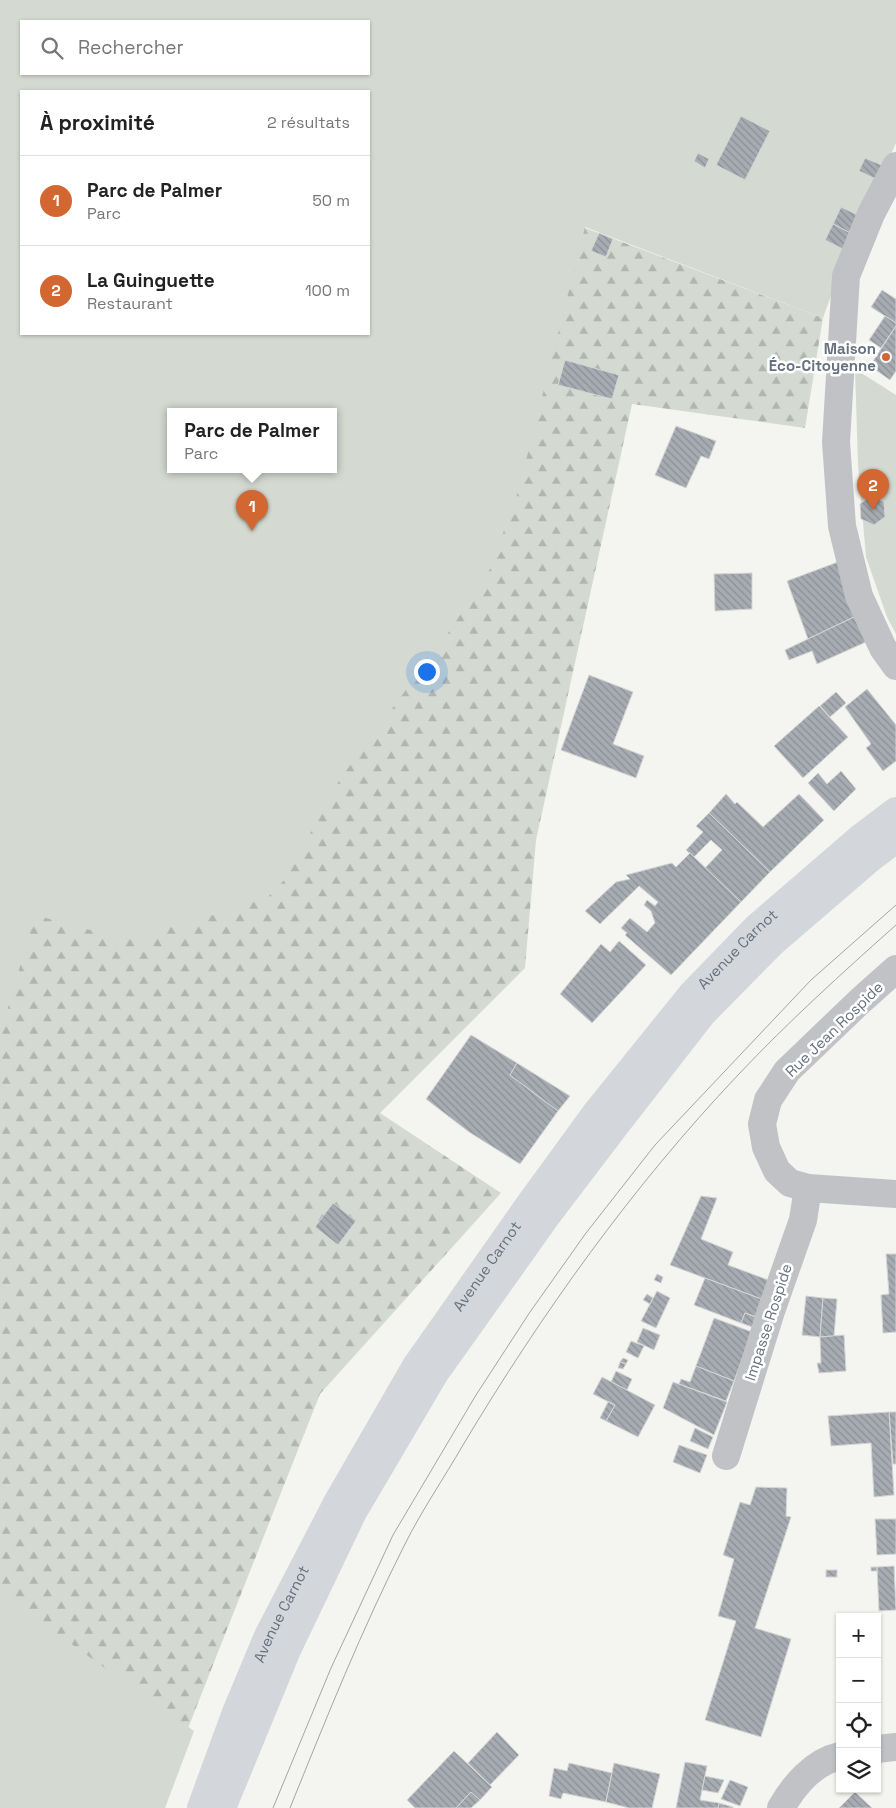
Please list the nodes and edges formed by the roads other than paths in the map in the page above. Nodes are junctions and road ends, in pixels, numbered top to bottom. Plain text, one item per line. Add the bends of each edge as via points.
1 (896, 166) edge
2 (896, 666) edge
3 (896, 812) edge
4 (896, 839) edge
5 (896, 969) edge
6 (808, 1188) junction
7 (896, 1194) edge
8 (726, 1456) dead end
9 (896, 1746) edge
10 (881, 1748) edge
11 (836, 1757) edge
12 (201, 1808) edge
13 (222, 1808) edge
14 (782, 1808) edge

1 - 2 street via 870,214 846,276 836,442 842,526 859,596 883,648
3 - 12 main road, Avenue Carnot via 757,927 692,994 596,1113 422,1358 338,1501 268,1636
4 - 13 main road, Avenue Carnot via 772,943 703,1013 554,1207 435,1373 353,1512 287,1650
5 - 6 street, Rue Jean Rospide via 787,1071 768,1100 762,1124 766,1147 776,1171 790,1183
6 - 7 street, Rue Jean Rospide
6 - 8 street, Impasse Rospide via 803,1220 770,1311
9 - 10 street
11 - 14 street via 810,1770

